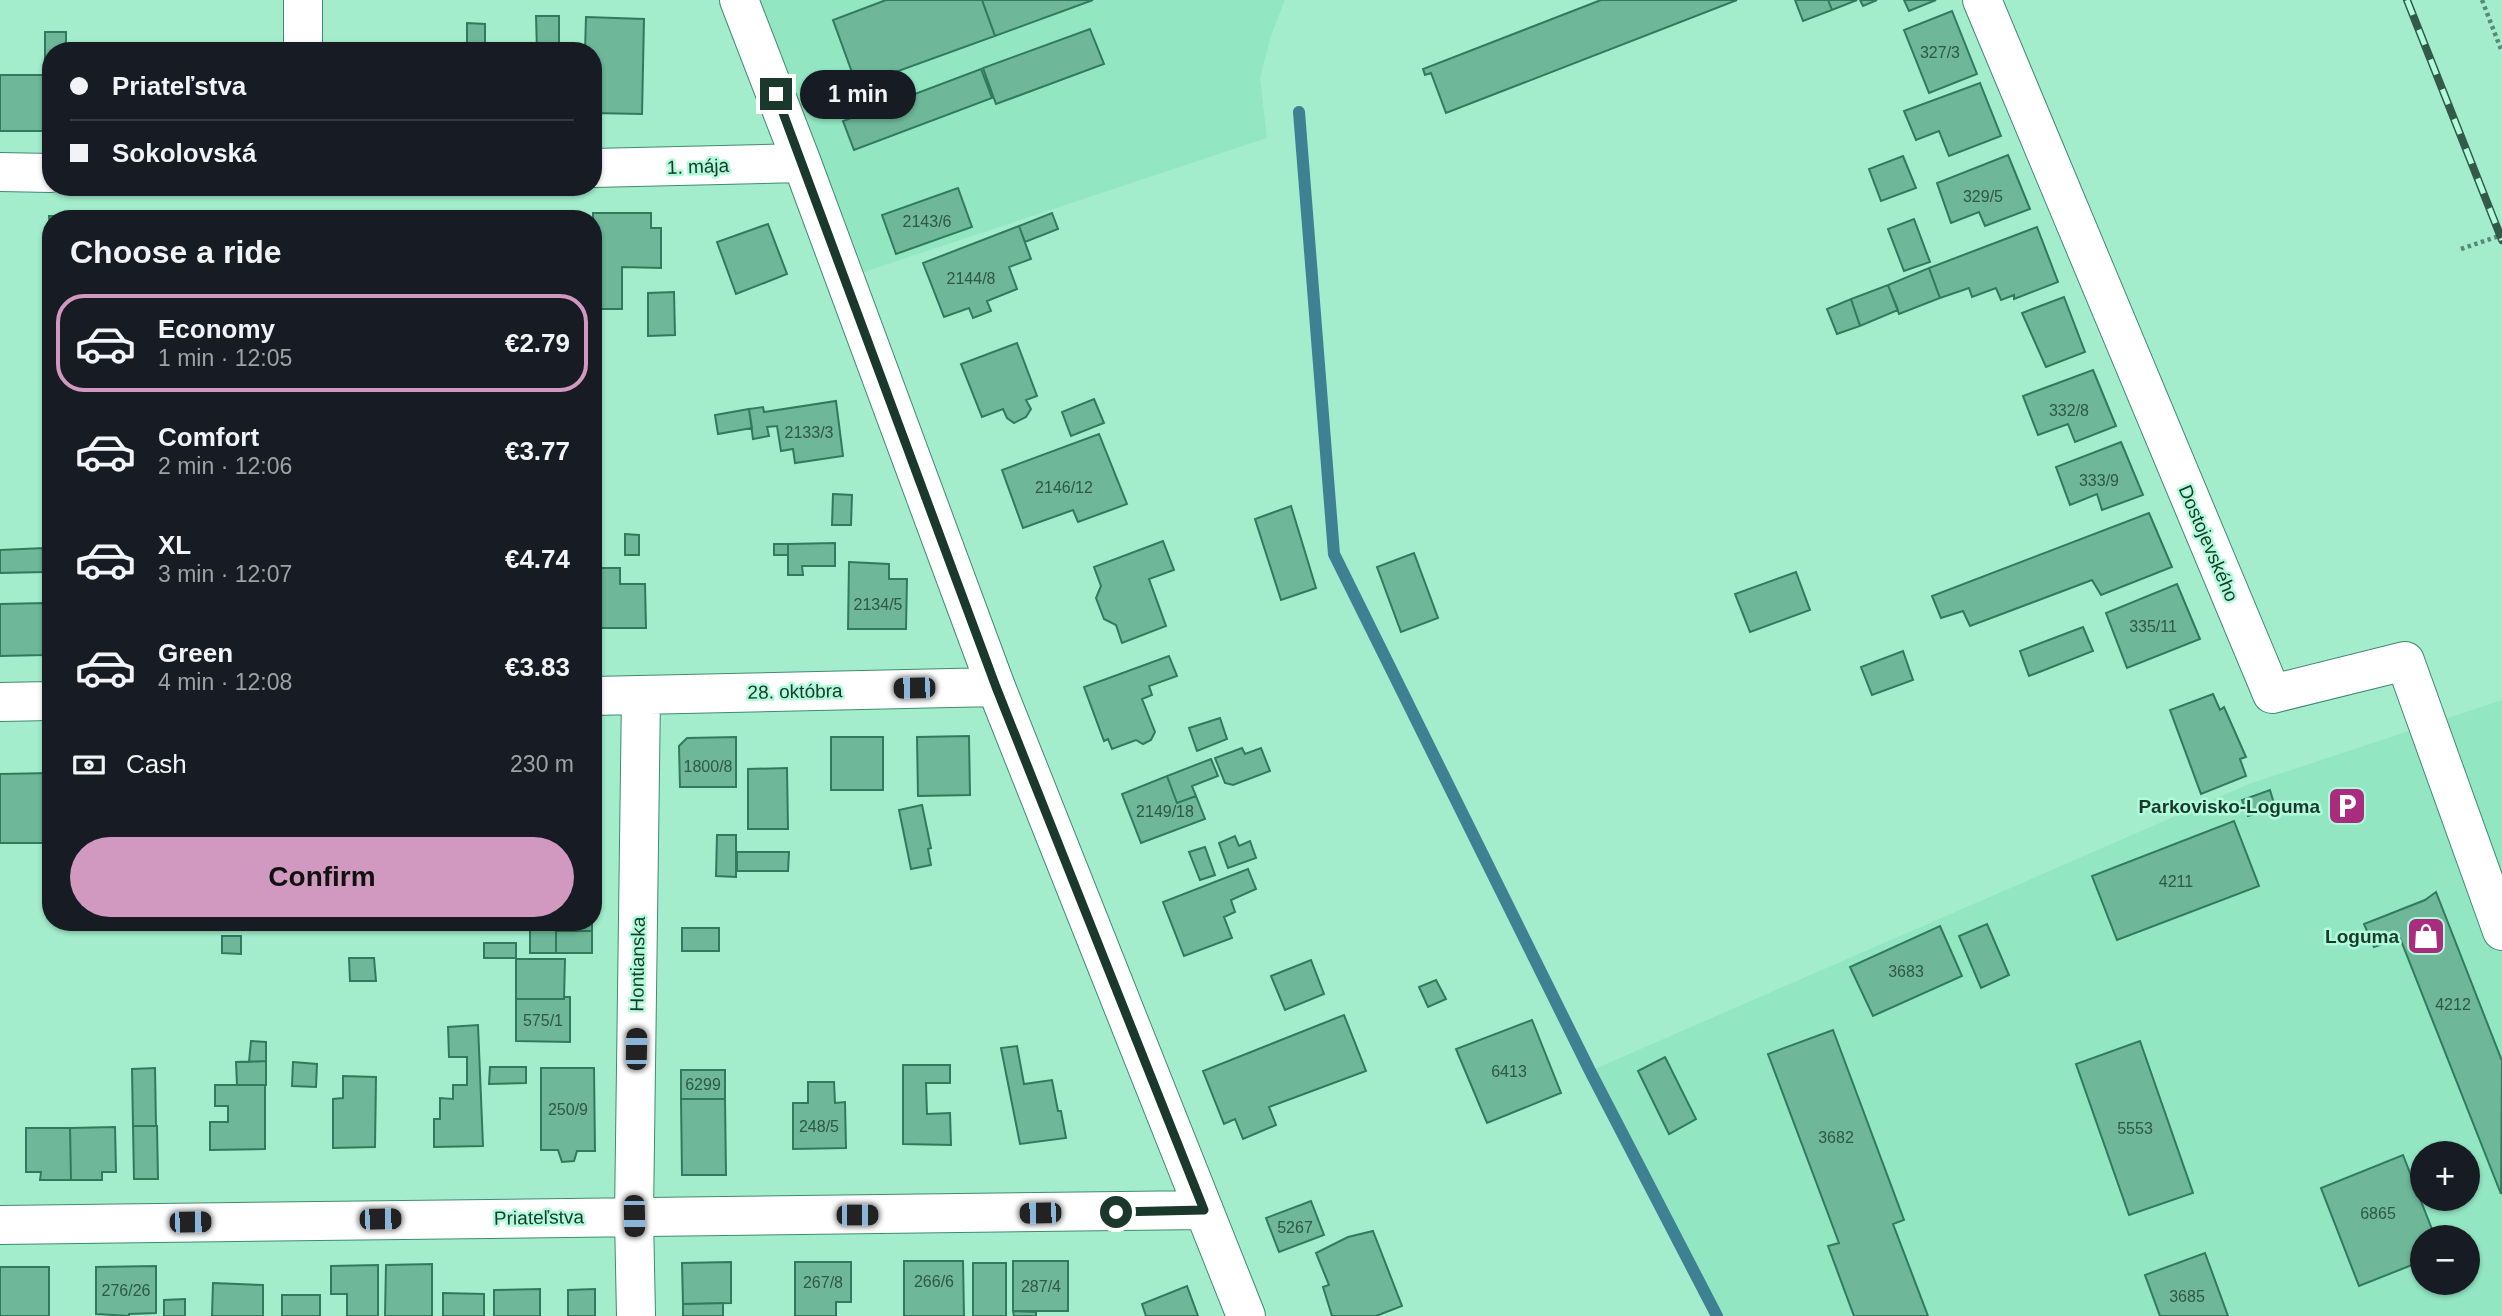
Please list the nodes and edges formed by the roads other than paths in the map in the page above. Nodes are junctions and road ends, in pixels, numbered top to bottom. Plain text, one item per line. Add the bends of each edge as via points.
1 (303, 0) edge
2 (739, 0) edge
3 (1982, 0) edge
4 (303, 42) edge
5 (802, 163) junction
6 (602, 169) edge
7 (0, 172) edge
8 (42, 173) edge
9 (996, 687) junction
10 (641, 695) junction
11 (602, 696) edge
12 (42, 701) edge
13 (0, 702) edge
14 (2502, 931) edge
15 (1204, 1210) junction
16 (634, 1216) junction
17 (0, 1225) edge
18 (636, 1316) edge
19 (1246, 1316) edge

1 - 4 street
2 - 5 street
3 - 14 street, Dostojevského via 2272,694 2405,661
5 - 6 street, 1. mája
5 - 9 street
7 - 8 street
9 - 10 street, 28. októbra
9 - 15 street
10 - 11 street, 28. októbra
10 - 16 street, Hontianska
12 - 13 street
15 - 16 street, Priateľstva
15 - 19 street
16 - 17 street, Priateľstva
16 - 18 street, Hontianska

